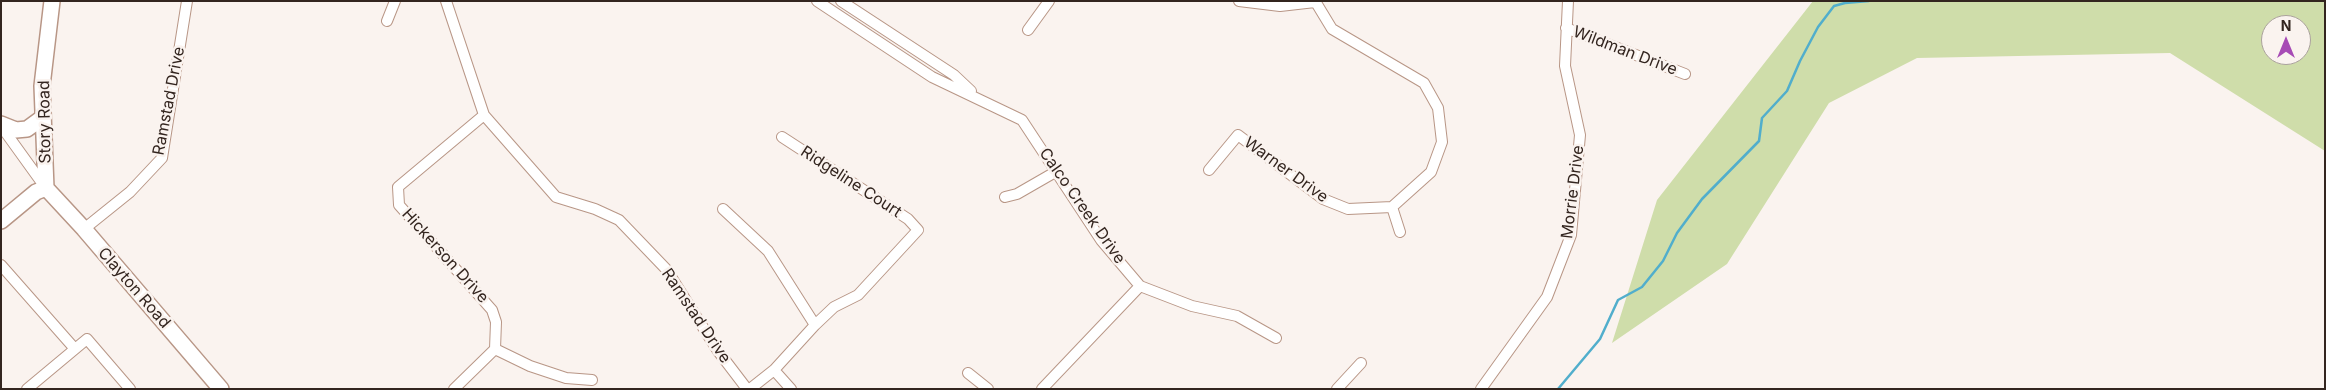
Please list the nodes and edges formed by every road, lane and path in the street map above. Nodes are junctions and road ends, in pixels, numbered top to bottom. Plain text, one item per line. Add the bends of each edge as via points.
1 (52, 1) edge
2 (187, 1) edge
3 (395, 1) edge
4 (446, 1) edge
5 (816, 1) edge
6 (842, 1) edge
7 (1049, 1) edge
8 (1239, 1) edge
9 (1568, 1) edge
10 (1315, 2) edge
11 (387, 21) dead end
12 (1566, 28) junction
13 (1028, 30) dead end
14 (1685, 74) dead end
15 (977, 97) junction
16 (484, 115) junction
17 (42, 118) junction
18 (1, 125) edge
19 (782, 137) dead end
20 (1209, 170) dead end
21 (1057, 171) junction
22 (46, 188) junction
23 (1005, 197) dead end
24 (1392, 207) junction
25 (723, 209) dead end
26 (1, 221) edge
27 (84, 229) junction
28 (1400, 232) dead end
29 (1, 265) edge
30 (1140, 286) junction
31 (815, 324) junction
32 (1276, 338) dead end
33 (75, 349) junction
34 (495, 349) junction
35 (1360, 363) dead end
36 (774, 370) junction
37 (968, 373) dead end
38 (592, 380) dead end
39 (27, 389) edge
40 (130, 389) edge
41 (221, 389) edge
42 (454, 389) edge
43 (749, 389) edge
44 (791, 389) edge
45 (988, 389) edge
46 (1042, 389) edge
47 (1337, 389) edge
48 (1481, 389) edge

1 - 17 street, Story Road via 42,86
2 - 27 street, Ramstad Drive via 162,158 130,192
3 - 11 street
4 - 16 street, Ramstad Drive
5 - 15 street, Calco Creek Drive via 932,77
6 - 15 street, Calco Creek Drive via 954,75
7 - 13 street
8 - 10 street via 1280,6
9 - 12 street, Morrie Drive
10 - 24 street via 1332,29 1424,83 1438,108 1442,142 1431,172
12 - 14 street, Wildman Drive
12 - 48 street, Morrie Drive via 1565,66 1580,135 1571,235 1547,297
15 - 21 street, Calco Creek Drive via 1022,120
16 - 34 street, Hickerson Drive via 398,187 399,205 492,310 496,322
16 - 43 street, Ramstad Drive via 556,197 618,220 666,269 718,351
17 - 18 street via 27,129 16,130
17 - 22 street, Story Road
18 - 22 street
19 - 31 street, Ridgeline Court via 908,219 918,230 858,295 834,307
20 - 24 street, Warner Drive via 1238,135 1323,199 1348,209
21 - 23 street via 1017,194
21 - 30 street, Calco Creek Drive via 1101,240
22 - 26 street via 36,192
22 - 27 street, Clayton Road
24 - 28 street
25 - 31 street via 768,251
27 - 41 street, Clayton Road
29 - 33 street
30 - 32 street, Calco Creek Drive via 1192,306 1237,316
30 - 46 street
31 - 36 street
33 - 39 street
33 - 40 street via 87,339
34 - 38 street via 566,378
34 - 42 street
35 - 47 street
36 - 43 street
36 - 44 street
37 - 45 street

